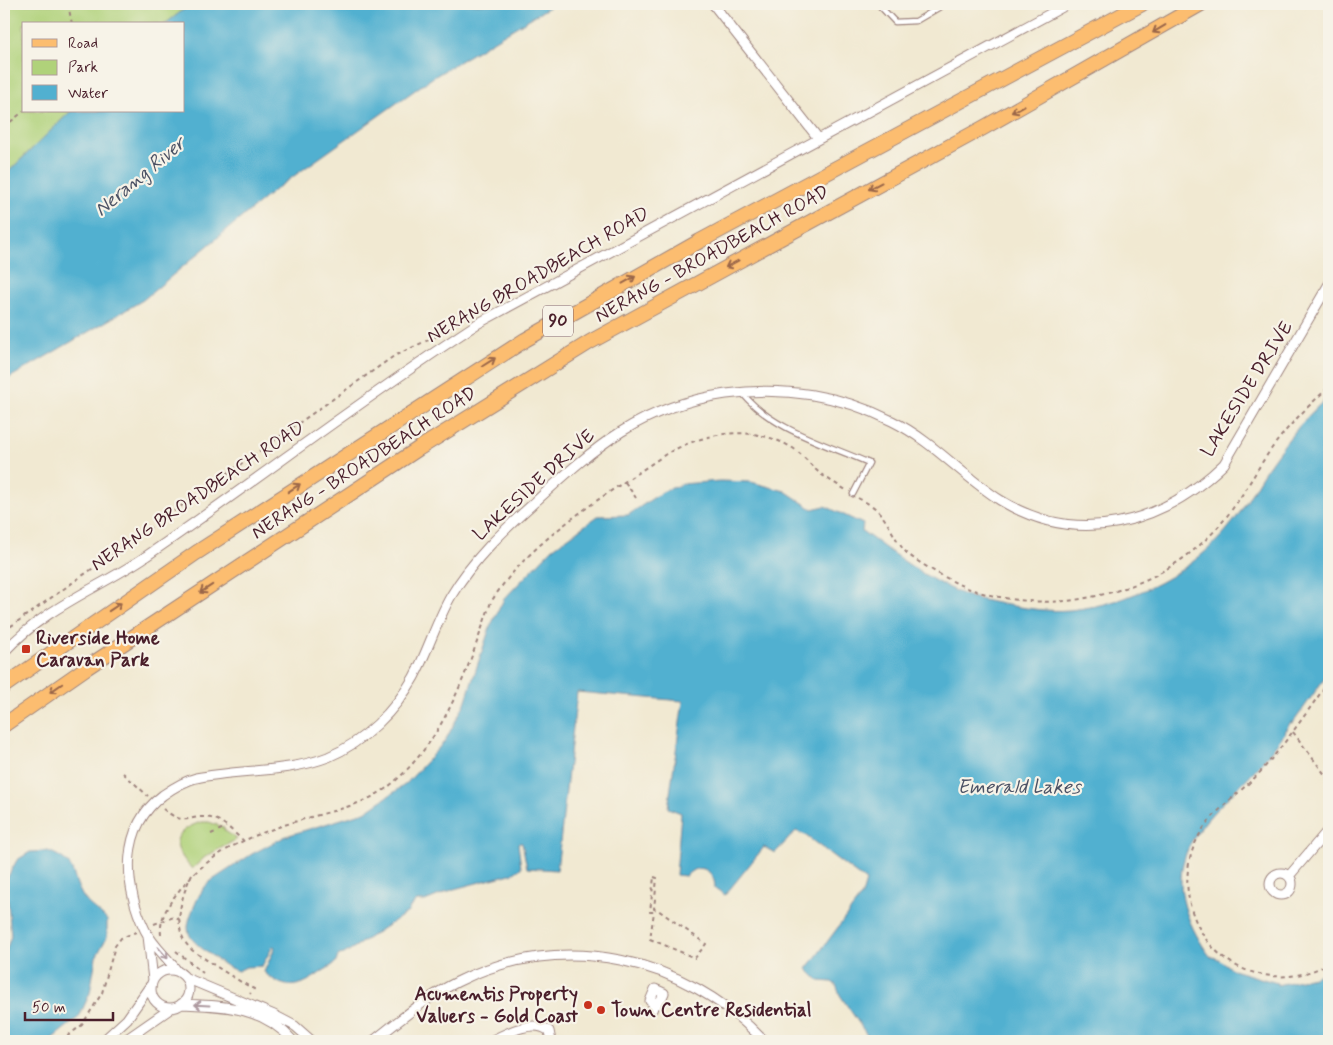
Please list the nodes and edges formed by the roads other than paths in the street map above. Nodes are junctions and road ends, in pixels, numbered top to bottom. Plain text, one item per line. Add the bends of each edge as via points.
1 (713, 4) edge
2 (878, 4) edge
3 (945, 4) edge
4 (1068, 4) edge
5 (1142, 4) edge
6 (1201, 4) edge
7 (818, 138) junction
8 (1329, 284) edge
9 (742, 393) junction
10 (853, 494) road end
11 (4, 652) edge
12 (4, 686) edge
13 (4, 725) edge
14 (1329, 829) edge
15 (1289, 876) dead end
16 (146, 932) junction
17 (177, 971) junction
18 (666, 974) junction
19 (186, 978) junction
20 (152, 982) junction
21 (182, 1004) junction
22 (653, 1006) dead end
23 (170, 1009) junction
24 (103, 1041) edge
25 (124, 1041) edge
26 (292, 1041) edge
27 (312, 1041) edge
28 (374, 1041) edge
29 (491, 1041) edge
30 (551, 1041) edge
31 (764, 1041) edge

1 - 7 street
2 - 3 lane via 896,22 916,21
4 - 7 street, NERANG BROADBEACH ROAD
12 -> 5 main road, NERANG - BROADBEACH ROAD / 90 via 196,553 525,340 700,240
6 -> 13 main road, NERANG - BROADBEACH ROAD / 90 via 984,128 590,342 418,449
7 - 11 street, NERANG BROADBEACH ROAD via 477,324 140,560 47,615
8 - 9 street, LAKESIDE DRIVE via 1224,464 1204,483 1169,506 1121,522 1074,524 1024,512 976,483 927,441 868,410 813,395 778,391
9 - 10 lane via 772,420 869,463
9 - 16 street, LAKESIDE DRIVE via 694,400 662,410 611,437 576,464 474,563 439,618 404,692 376,726 360,738 328,757 306,763 192,779 155,802 145,812 129,850 130,887
14 - 15 street
16 -> 17 street, LAKESIDE DRIVE
16 - 20 street, LAKESIDE DRIVE
17 - 19 street
17 - 20 street via 162,972
18 - 22 street via 659,991 655,989 650,1001
18 - 28 street via 641,964 576,955 490,968 429,998
18 - 31 street via 689,982 724,1004
19 - 21 street via 188,996
19 - 27 street via 266,1011 296,1026
20 - 23 street via 152,999
20 - 24 street via 127,1019
21 - 23 street
26 -> 21 street via 281,1029 237,1008
23 - 25 street
29 - 30 street via 534,1025 549,1031

